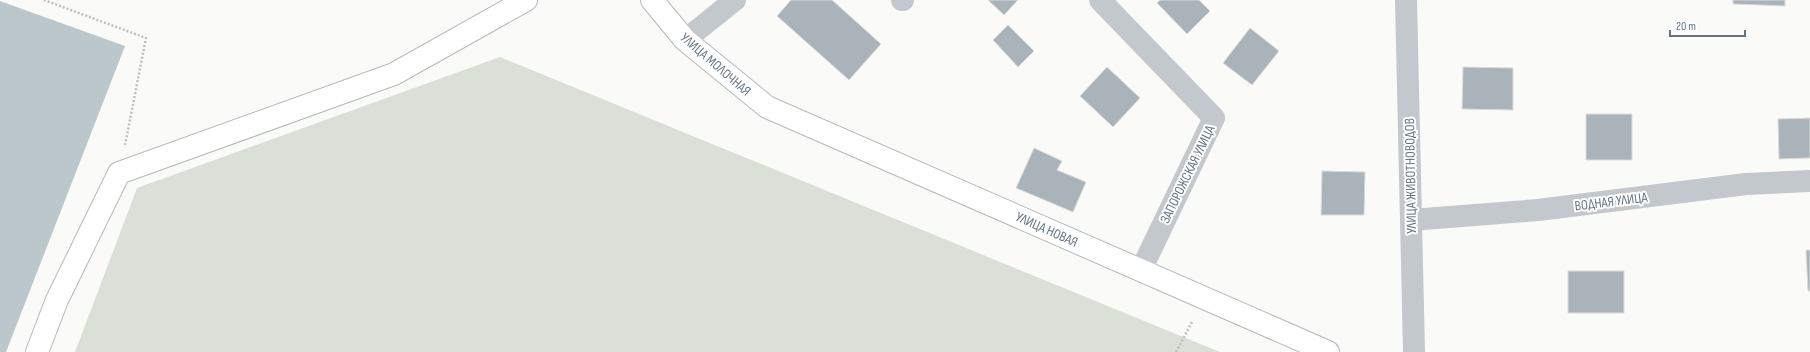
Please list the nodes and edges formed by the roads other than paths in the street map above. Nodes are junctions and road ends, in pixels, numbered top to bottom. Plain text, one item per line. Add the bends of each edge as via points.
1 (526, 0) edge
2 (652, 0) edge
3 (735, 0) edge
4 (1100, 0) edge
5 (1406, 0) edge
6 (685, 40) junction
7 (767, 107) joint
8 (1810, 181) edge
9 (1411, 220) junction
10 (1141, 270) junction
11 (37, 352) edge
12 (1328, 352) edge
13 (1414, 352) edge

1 - 11 street via 394,74 119,173 57,300
2 - 6 street, УЛИЦА МОЛОЧНАЯ
3 - 6 street
4 - 10 street, ЗАПОРОЖСКАЯ УЛИЦА via 1214,118
5 - 9 street, УЛИЦА ЖИВОТНОВОДОВ
6 - 7 street, УЛИЦА МОЛОЧНАЯ
7 - 10 street, УЛИЦА НОВАЯ
8 - 9 street, ВОДНАЯ УЛИЦА via 1746,184 1538,210
9 - 13 street, УЛИЦА ЖИВОТНОВОДОВ
10 - 12 street, УЛИЦА НОВАЯ

